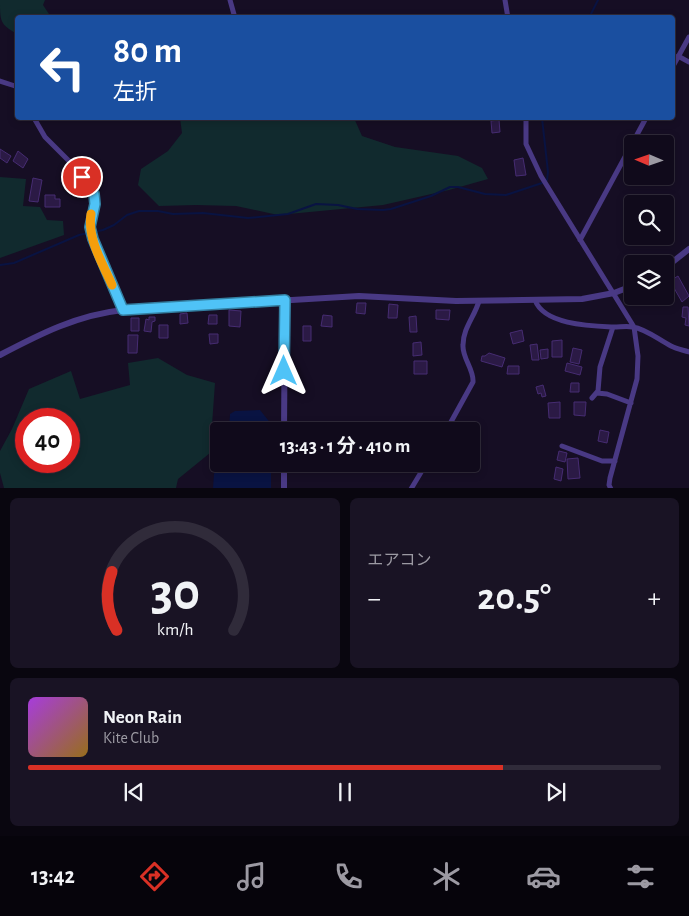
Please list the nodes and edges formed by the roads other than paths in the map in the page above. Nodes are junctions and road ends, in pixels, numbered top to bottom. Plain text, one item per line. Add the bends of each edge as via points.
1 (230, 0) edge
2 (505, 0) edge
3 (234, 15) edge
4 (508, 15) edge
5 (689, 37) edge
6 (678, 56) junction
7 (675, 62) edge
8 (689, 62) edge
9 (0, 81) edge
10 (15, 86) edge
11 (35, 120) edge
12 (526, 120) edge
13 (645, 120) edge
14 (580, 240) junction
15 (689, 249) edge
16 (674, 261) edge
17 (624, 289) edge
18 (614, 293) junction
19 (285, 300) junction
20 (535, 300) junction
21 (479, 301) junction
22 (123, 310) junction
23 (613, 327) junction
24 (634, 327) junction
25 (689, 352) edge
26 (0, 355) edge
27 (597, 393) junction
28 (592, 398) dead end
29 (631, 403) junction
30 (284, 422) edge
31 (451, 422) edge
32 (562, 446) dead end
33 (614, 462) junction
34 (284, 472) edge
35 (421, 472) edge
36 (284, 488) edge
37 (411, 488) edge
38 (611, 488) edge

1 - 3 street
2 - 4 street
5 - 6 street
6 - 7 street
6 - 8 street
9 - 10 street
11 - 22 street via 94,194 90,227
12 - 14 street via 526,144 541,176
13 - 14 street
14 - 18 street
15 - 16 street
17 - 18 street
18 - 20 street via 582,299
18 - 24 street
19 - 21 street via 359,296
19 - 22 street
19 - 30 street
20 - 21 street
20 - 23 street via 553,317 576,324
21 - 31 street via 462,346 473,382
22 - 26 street via 103,312 53,328
23 - 24 street
23 - 27 street via 600,367
24 - 25 street
24 - 29 street via 638,364
27 - 28 street
27 - 29 street
29 - 33 street
32 - 33 street via 602,461
33 - 38 street via 609,482
34 - 36 street
35 - 37 street

